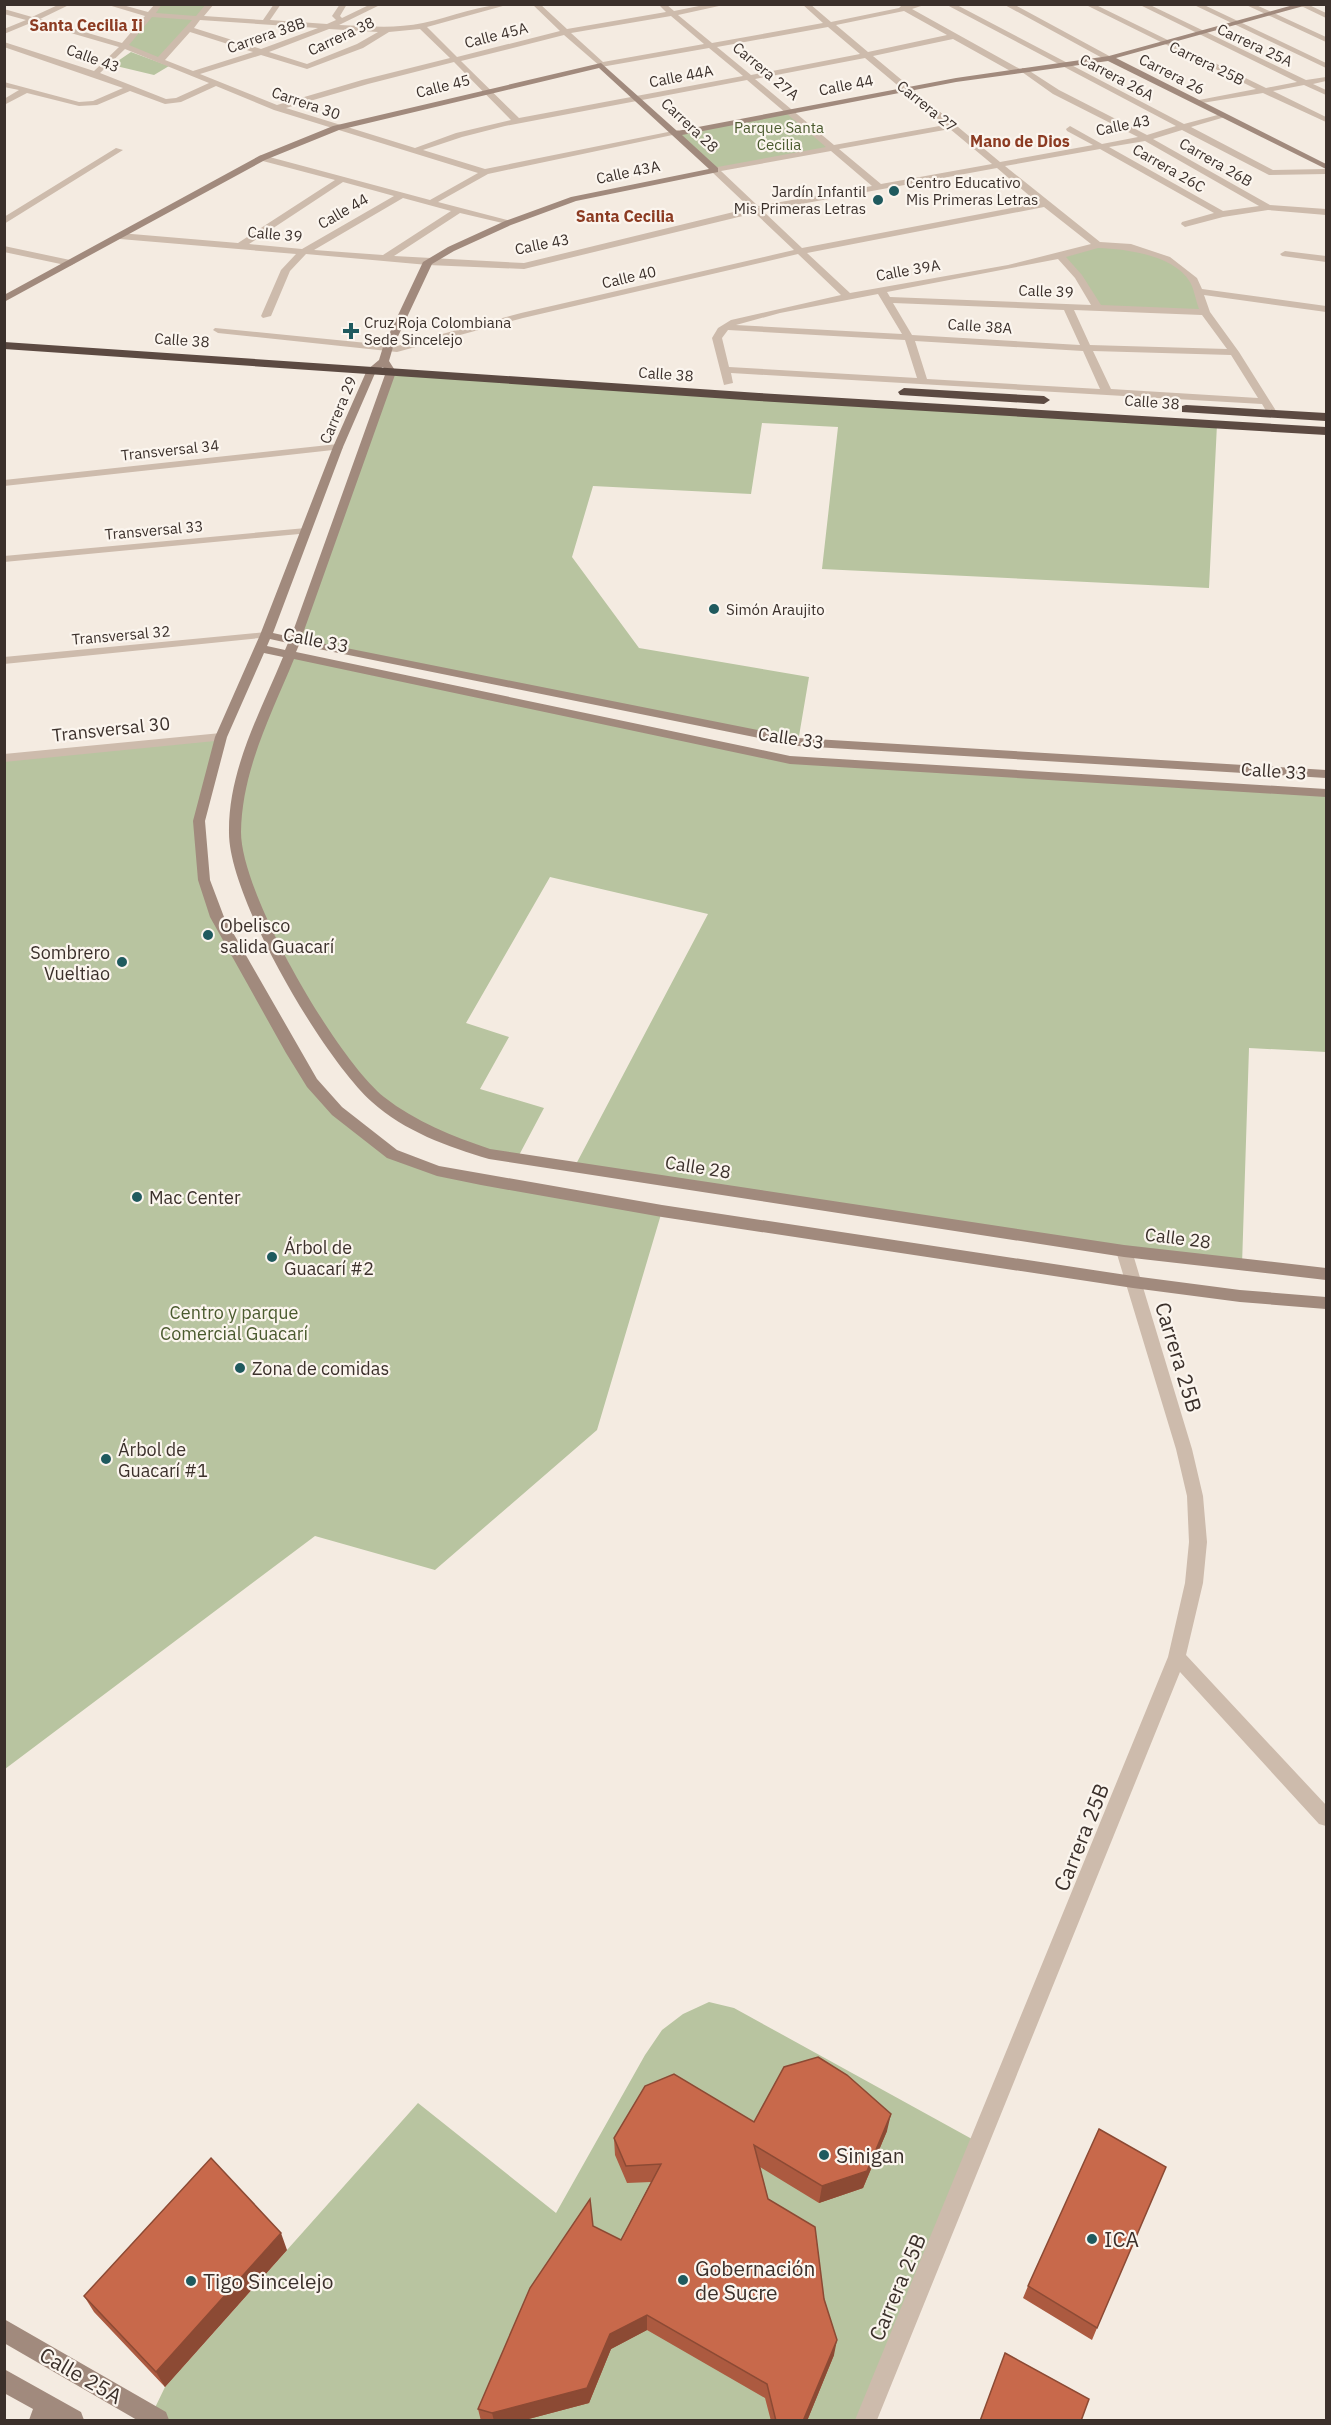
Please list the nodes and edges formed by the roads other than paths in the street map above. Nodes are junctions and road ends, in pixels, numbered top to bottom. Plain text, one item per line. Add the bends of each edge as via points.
1 (69, 4) edge
2 (108, 4) edge
3 (159, 4) edge
4 (211, 4) edge
5 (278, 4) edge
6 (344, 4) edge
7 (379, 4) edge
8 (507, 4) edge
9 (535, 4) edge
10 (661, 4) edge
11 (725, 4) edge
12 (805, 4) edge
13 (897, 4) edge
14 (924, 4) edge
15 (948, 4) edge
16 (1006, 4) edge
17 (1087, 4) edge
18 (1141, 4) edge
19 (1195, 4) edge
20 (1247, 4) edge
21 (1304, 5) edge
22 (906, 9) junction
23 (4, 11) edge
24 (672, 14) junction
25 (150, 15) junction
26 (1270, 15) junction
27 (1326, 16) edge
28 (201, 17) junction
29 (33, 19) junction
30 (341, 21) junction
31 (265, 22) junction
32 (1236, 24) junction
33 (422, 26) junction
34 (829, 26) junction
35 (327, 27) junction
36 (190, 29) junction
37 (387, 30) junction
38 (4, 32) edge
39 (566, 32) junction
40 (1202, 35) junction
41 (955, 36) junction
42 (1326, 40) edge
43 (4, 44) edge
44 (711, 44) junction
45 (1166, 44) junction
46 (124, 46) junction
47 (259, 52) junction
48 (866, 56) junction
49 (1109, 58) junction
50 (454, 59) junction
51 (160, 60) junction
52 (602, 65) junction
53 (1065, 65) junction
54 (1326, 66) edge
55 (1021, 71) junction
56 (95, 74) junction
57 (192, 74) junction
58 (750, 77) junction
59 (1326, 80) edge
60 (1306, 83) junction
61 (4, 84) edge
62 (215, 84) junction
63 (130, 88) junction
64 (906, 89) junction
65 (25, 90) junction
66 (487, 90) junction
67 (1262, 90) junction
68 (1326, 93) edge
69 (638, 98) junction
70 (1199, 102) junction
71 (4, 103) edge
72 (277, 108) junction
73 (790, 111) junction
74 (1222, 115) junction
75 (1326, 120) edge
76 (518, 122) junction
77 (951, 126) junction
78 (1184, 127) junction
79 (336, 128) junction
80 (1070, 129) dead end
81 (678, 134) junction
82 (1146, 138) junction
83 (1102, 145) junction
84 (832, 148) junction
85 (119, 150) dead end
86 (414, 151) junction
87 (262, 158) junction
88 (997, 164) junction
89 (1326, 169) edge
90 (715, 170) junction
91 (485, 172) junction
92 (342, 180) junction
93 (878, 186) junction
94 (402, 195) junction
95 (430, 203) junction
96 (1045, 204) junction
97 (1268, 207) junction
98 (759, 209) junction
99 (458, 210) junction
100 (1326, 212) edge
101 (1222, 214) junction
102 (4, 221) edge
103 (508, 223) junction
104 (1185, 224) dead end
105 (120, 236) junction
106 (1098, 245) junction
107 (240, 246) junction
108 (4, 249) edge
109 (801, 251) junction
110 (303, 252) junction
111 (1285, 254) dead end
112 (1061, 257) junction
113 (385, 258) junction
114 (1326, 259) edge
115 (428, 262) junction
116 (70, 263) junction
117 (880, 290) junction
118 (1200, 292) junction
119 (847, 296) junction
120 (4, 299) edge
121 (887, 300) junction
122 (1068, 308) junction
123 (1098, 308) junction
124 (1326, 309) edge
125 (1205, 312) junction
126 (266, 316) dead end
127 (725, 327) junction
128 (218, 330) dead end
129 (4, 333) edge
130 (52, 335) dead end
131 (908, 336) junction
132 (87, 338) dead end
133 (4, 345) edge
134 (388, 347) junction
135 (1086, 348) junction
136 (1234, 352) junction
137 (384, 361) junction
138 (372, 370) junction
139 (726, 370) junction
140 (391, 372) junction
141 (923, 380) junction
142 (728, 383) junction
143 (1107, 392) junction
144 (1265, 401) junction
145 (1273, 414) junction
146 (1326, 417) edge
147 (1326, 431) edge
148 (338, 447) junction
149 (4, 483) edge
150 (306, 531) junction
151 (4, 559) edge
152 (266, 635) junction
153 (240, 638) junction
154 (296, 640) junction
155 (260, 648) junction
156 (290, 653) junction
157 (4, 661) edge
158 (221, 737) junction
159 (1021, 754) junction
160 (4, 758) edge
161 (1020, 773) junction
162 (1326, 774) edge
163 (1326, 793) edge
164 (235, 836) joint
165 (1124, 1251) junction
166 (1326, 1274) edge
167 (1133, 1282) junction
168 (1326, 1303) edge
169 (1177, 1657) junction
170 (1326, 1818) edge
171 (4, 2330) edge
172 (4, 2380) edge
173 (43, 2412) edge
174 (74, 2421) edge
175 (158, 2421) edge
176 (866, 2421) edge

1 - 29 street
2 - 25 street
3 - 25 street
4 - 28 street
5 - 31 street
6 - 30 street via 336,16
7 - 30 street, Carrera 38B
8 - 33 street
9 - 39 street, Carrera 28
10 - 24 street, Carrera 27A
11 - 24 street, Calle 45A
12 - 34 street, Carrera 27
13 - 22 street, Carrera 26B
14 - 22 street, Calle 45
15 - 53 street, Carrera 26A
16 - 49 street, Carrera 26
17 - 45 street, Carrera 25B
18 - 40 street, Carrera 25A
19 - 32 street
20 - 26 street
21 - 26 street, Calle 44
21 - 27 street
22 - 34 street, Calle 45
22 - 41 street, Carrera 26B
23 - 29 street
24 - 39 street, Calle 45A
24 - 44 street, Carrera 27A
25 - 28 street
25 - 46 street
26 - 32 street, Calle 44
26 - 42 street
28 - 31 street
28 - 36 street
29 - 38 street
29 - 46 street
30 - 35 street, Carrera 38B
31 - 35 street
32 - 40 street, Calle 44
32 - 54 street
33 - 37 street
33 - 50 street
34 - 44 street, Calle 45
34 - 48 street, Carrera 27
35 - 37 street
35 - 47 street, Carrera 38B
36 - 47 street
36 - 51 street
37 - 47 street, Carrera 38 via 360,46 307,67
39 - 50 street, Calle 45A
39 - 52 street, Carrera 28
40 - 45 street, Calle 44
40 - 60 street, Carrera 25A
41 - 48 street, Calle 44A
41 - 55 street, Carrera 26B
43 - 56 street, Calle 43
44 - 52 street, Calle 45
44 - 58 street, Carrera 27A
45 - 49 street, Calle 44
45 - 67 street, Carrera 25B
46 - 51 street, Carrera 30
46 - 56 street
47 - 57 street, Carrera 38B
48 - 58 street, Calle 44A
48 - 64 street, Carrera 27
49 - 53 street, Calle 44
49 - 70 street, Carrera 26
50 - 66 street
50 - 72 street, Calle 45A
51 - 57 street, Carrera 30
52 - 66 street, Calle 45
52 - 69 street, Carrera 28
53 - 55 street, Calle 44
53 - 78 street, Carrera 26A
55 - 64 street, Calle 44
55 - 82 street, Carrera 26B
56 - 63 street, Calle 43
57 - 62 street, Carrera 30
58 - 69 street, Calle 44A
58 - 73 street, Carrera 27A
59 - 60 street
60 - 67 street
60 - 68 street, Carrera 25A
61 - 65 street
62 - 63 street, Calle 43 via 171,102
62 - 72 street, Carrera 30
63 - 65 street via 87,104
64 - 73 street, Calle 44
64 - 77 street, Carrera 27
65 - 71 street
66 - 76 street
66 - 79 street, Calle 45
67 - 70 street
67 - 75 street, Carrera 25B
69 - 76 street, Calle 44A
69 - 81 street, Carrera 28
70 - 74 street, Carrera 26
72 - 79 street, Carrera 30
73 - 81 street, Calle 44
73 - 84 street, Carrera 27A
74 - 78 street, Calle 43
74 - 89 street, Carrera 26
76 - 86 street, Calle 44A via 447,138
77 - 84 street, Calle 43A
77 - 88 street, Carrera 27
78 - 82 street, Calle 43
78 - 89 street, Carrera 26A via 1272,173
79 - 86 street, Carrera 30
79 - 87 street, Calle 45
80 - 83 street, Carrera 26C
81 - 90 street, Carrera 28
81 - 91 street, Calle 44
82 - 83 street, Calle 43
82 - 97 street, Carrera 26B
83 - 88 street, Calle 43
83 - 101 street, Carrera 26C
84 - 90 street, Calle 43A
84 - 93 street, Carrera 27A
85 - 102 street
86 - 91 street, Carrera 30
87 - 92 street
87 - 105 street, Calle 45
88 - 93 street, Calle 43
88 - 96 street, Carrera 27
90 - 98 street, Carrera 28
90 - 103 street, Calle 43A via 574,199
91 - 95 street, Calle 44
92 - 94 street
92 - 107 street
93 - 98 street, Calle 43
94 - 95 street
94 - 110 street, Calle 44
95 - 99 street
96 - 106 street, Carrera 27
96 - 109 street, Calle 40
97 - 100 street
97 - 101 street
98 - 109 street, Carrera 28
98 - 115 street, Calle 43 via 524,266
99 - 103 street
99 - 113 street
101 - 104 street
103 - 115 street, Calle 43A
105 - 107 street, Calle 39
105 - 116 street, Calle 45
106 - 112 street, Calle 39A
106 - 118 street via 1131,248 1167,259 1194,280
107 - 110 street, Calle 39
108 - 116 street
109 - 119 street, Carrera 28
109 - 134 street, Calle 40 via 520,316 407,348
110 - 113 street, Calle 39
110 - 126 street, Calle 44 via 286,270
111 - 114 street
112 - 117 street, Calle 39A
112 - 123 street
113 - 115 street, Calle 39
115 - 134 street
116 - 120 street, Calle 45
117 - 119 street, Calle 39A
117 - 121 street
118 - 124 street
118 - 125 street
119 - 127 street, Calle 39A via 748,318
121 - 122 street, Calle 39
121 - 131 street
122 - 123 street, Calle 39
122 - 135 street
123 - 125 street, Calle 39
125 - 136 street
127 - 131 street, Calle 38A
127 - 139 street via 717,338
128 - 134 street, Calle 40
129 - 130 highway
131 - 135 street, Calle 38A
131 - 141 street
132 - 137 highway, Calle 38
133 - 138 highway, Calle 38
134 - 137 street
135 - 136 street, Calle 38A
135 - 143 street
136 - 144 street
137 - 138 street, Carrera 29
137 - 140 street
137 - 142 highway, Calle 38
138 - 140 highway, Calle 38
138 - 148 street, Carrera 29
139 - 141 street
139 - 142 street
140 - 147 highway, Calle 38
140 - 154 street, Carrera 29
141 - 143 street
142 - 145 highway, Calle 38
143 - 144 street
144 - 145 street
145 - 146 highway, Calle 38
148 - 149 street, Transversal 34
148 - 150 street, Carrera 29
150 - 151 street, Transversal 33
150 - 152 street, Carrera 29
152 - 153 street, Transversal 32
152 - 154 street, Calle 33
152 - 155 street, Carrera 29
153 - 155 street
153 - 157 street, Transversal 32
154 - 156 street, Carrera 29
154 - 159 street, Calle 33 via 798,742
155 - 156 street, Calle 33
155 - 158 street, Carrera 29
156 - 161 street, Calle 33 via 790,760
156 - 164 street, Carrera 29 via 252,747 238,799
158 - 160 street, Transversal 30
158 - 167 street, Carrera 29 via 199,821 204,880 217,917 312,1083 348,1121 392,1154 437,1171 481,1180
159 - 161 street
159 - 162 street, Calle 33
161 - 163 street, Calle 33
164 - 165 street, Calle 28 via 243,873 261,918 319,1024 368,1093 417,1128 489,1154
165 - 166 street, Calle 28
165 - 167 street, Carrera 25B
167 - 168 street
167 - 169 street, Carrera 25B via 1195,1496 1198,1542 1194,1583
169 - 170 street
169 - 176 street, Carrera 25B
171 - 175 street, Calle 25A
172 - 173 street
173 - 174 street

